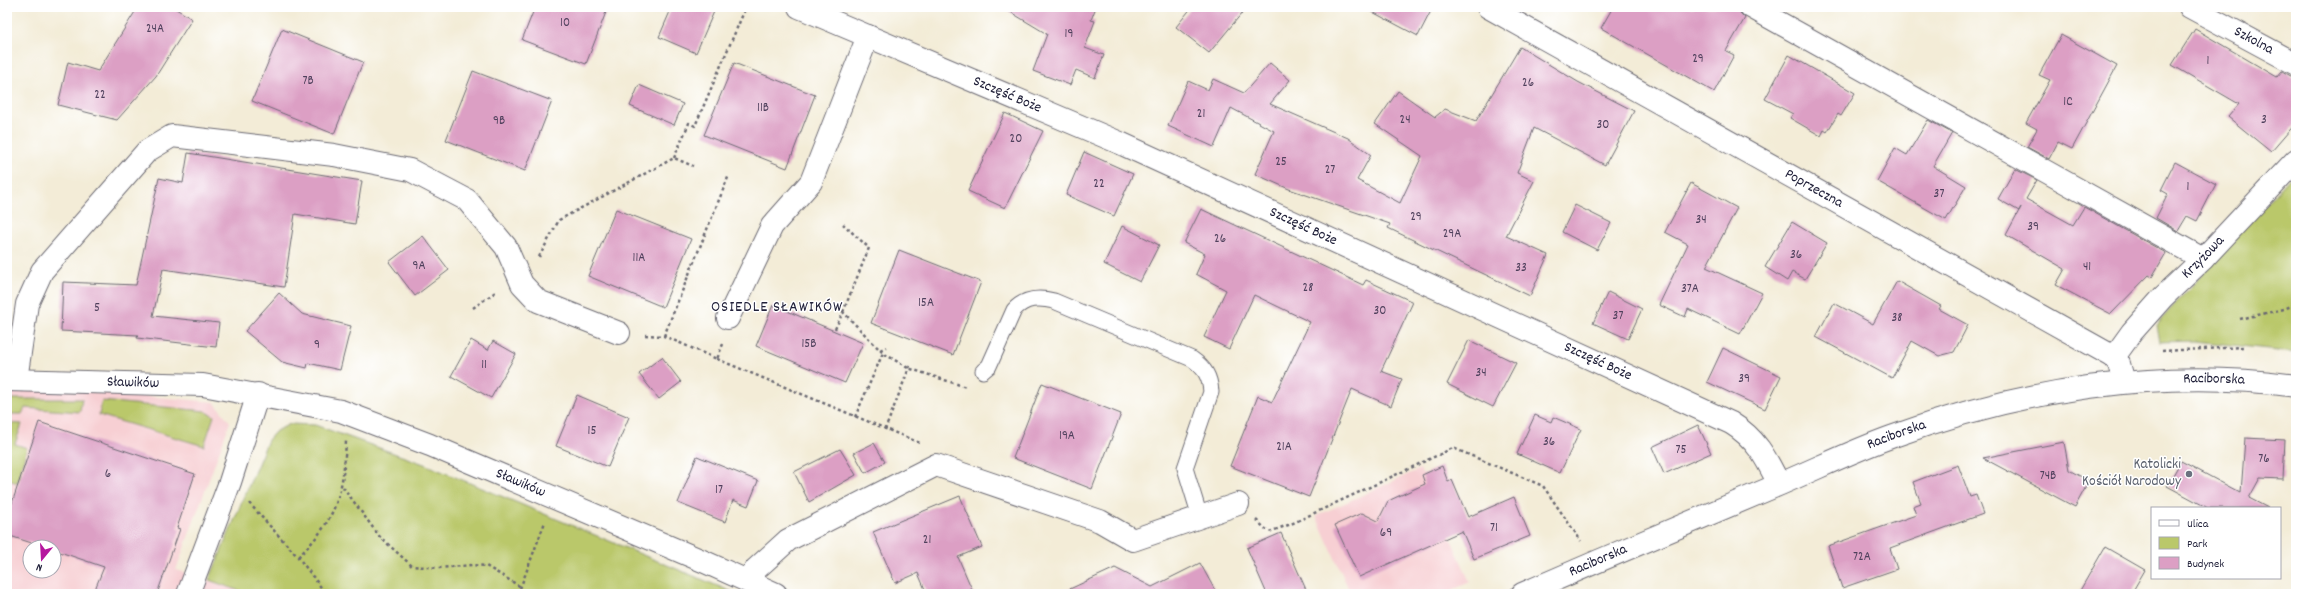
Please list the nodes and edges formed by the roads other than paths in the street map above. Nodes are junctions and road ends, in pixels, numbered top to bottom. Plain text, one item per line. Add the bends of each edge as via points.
1 (799, 7) edge
2 (1488, 7) edge
3 (1751, 7) edge
4 (2190, 7) edge
5 (868, 36) junction
6 (2296, 64) edge
7 (2296, 160) edge
8 (2203, 259) junction
9 (728, 318) road end
10 (619, 333) road end
11 (2114, 357) junction
12 (983, 371) dead end
13 (12, 380) edge
14 (2124, 382) junction
15 (2296, 386) edge
16 (258, 394) junction
17 (1779, 484) junction
18 (1238, 504) road end
19 (1200, 517) junction
20 (747, 581) junction
21 (188, 594) edge
22 (776, 594) edge
23 (1522, 594) edge

1 - 5 street, Szczęść Boże
2 - 11 street, Poprzeczna
3 - 8 street
4 - 6 street, Szkolna
5 - 9 street via 811,182 772,226
5 - 17 street, Szczęść Boże via 1120,143 1731,423 1746,433 1758,446
7 - 8 street, Krzyżowa
8 - 11 street, Krzyżowa via 2178,280 2148,313
10 - 13 street via 538,301 522,284 506,247 467,200 410,170 334,156 172,136 147,151 42,271 27,304
11 - 14 street via 2119,364
12 - 19 lane via 989,366 1014,310 1021,303 1043,298 1192,359 1206,372 1211,392 1185,468
13 - 16 street, Sławików via 203,385
14 - 15 street, Raciborska via 2224,379
14 - 17 street, Raciborska via 2034,397 1936,422 1873,444
16 - 20 street, Sławików via 349,414 430,445
16 - 21 street via 230,482
17 - 23 street, Raciborska
18 - 19 street
19 - 20 street via 1133,540 1100,521 936,465 788,540 756,569
20 - 22 street, Sławików

